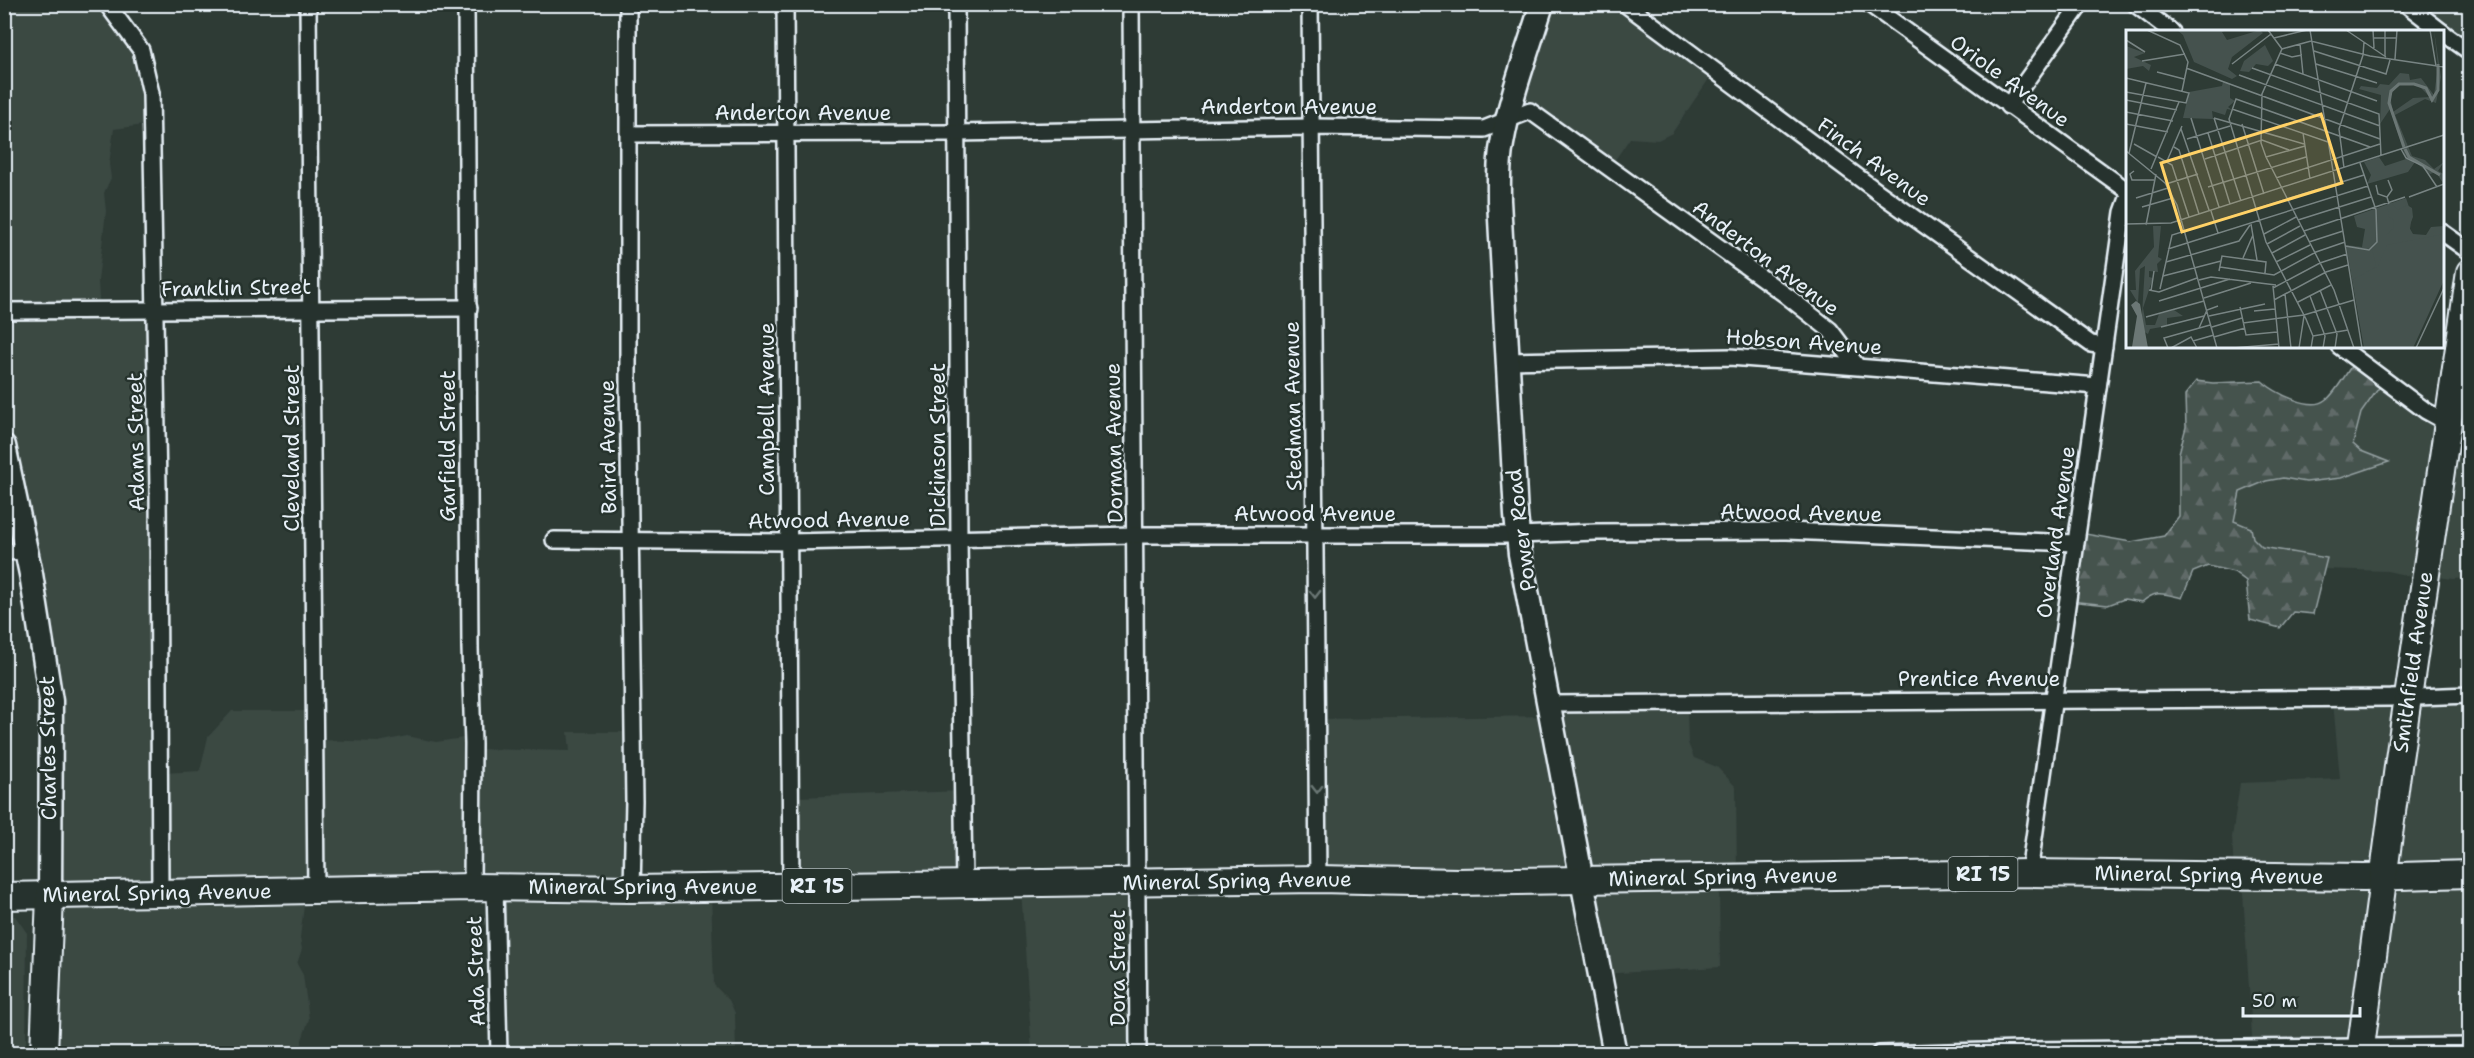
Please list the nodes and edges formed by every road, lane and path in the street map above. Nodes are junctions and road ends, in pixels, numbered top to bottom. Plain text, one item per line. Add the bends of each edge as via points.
1 (107, 4) edge
2 (308, 4) edge
3 (466, 4) edge
4 (628, 4) edge
5 (785, 4) edge
6 (956, 4) edge
7 (1131, 4) edge
8 (1310, 4) edge
9 (1542, 4) edge
10 (1624, 4) edge
11 (1869, 4) edge
12 (2081, 4) edge
13 (2135, 4) edge
14 (2406, 4) edge
15 (2169, 30) edge
16 (2439, 30) edge
17 (2444, 33) edge
18 (2469, 52) edge
19 (2008, 106) junction
20 (1507, 120) junction
21 (1311, 127) junction
22 (1131, 129) junction
23 (957, 133) junction
24 (629, 134) junction
25 (786, 134) junction
26 (2126, 190) edge
27 (2126, 202) edge
28 (2444, 233) edge
29 (2469, 252) edge
30 (2469, 272) edge
31 (312, 308) junction
32 (469, 308) junction
33 (4, 311) edge
34 (155, 311) junction
35 (2104, 346) junction
36 (2341, 348) edge
37 (1507, 361) junction
38 (1857, 366) junction
39 (2098, 386) junction
40 (2446, 422) junction
41 (4, 446) edge
42 (1136, 535) junction
43 (1518, 535) junction
44 (1316, 536) junction
45 (959, 539) junction
46 (554, 540) dead end
47 (631, 541) junction
48 (788, 542) junction
49 (2075, 543) junction
50 (15, 552) edge
51 (2469, 695) edge
52 (2408, 698) junction
53 (2055, 700) junction
54 (1550, 704) junction
55 (2029, 873) junction
56 (2469, 874) edge
57 (2383, 876) junction
58 (1318, 879) junction
59 (1583, 879) junction
60 (1139, 882) junction
61 (964, 885) junction
62 (791, 886) junction
63 (483, 887) junction
64 (632, 889) junction
65 (316, 891) junction
66 (160, 892) junction
67 (50, 895) junction
68 (4, 896) edge
69 (2469, 1046) edge
70 (2361, 1051) edge
71 (44, 1053) edge
72 (499, 1053) edge
73 (1138, 1053) edge
74 (1615, 1053) edge
75 (1879, 1053) edge

1 - 34 street, Adams Street via 141,50 151,93
2 - 31 street, Cleveland Street
3 - 32 street, Garfield Street
4 - 24 street, Baird Avenue
5 - 25 street, Campbell Avenue
6 - 23 street, Dickinson Street
7 - 22 street, Dorman Avenue
8 - 21 street, Stedman Avenue
9 - 20 main road, Power Road
10 - 35 street, Finch Avenue via 2091,344
11 - 19 street, Oriole Avenue
12 - 19 street
13 - 15 street
14 - 16 street
17 - 18 street
19 - 26 street, Oriole Avenue
20 - 21 street, Anderton Avenue via 1484,129
20 - 37 main road, Power Road via 1499,200
20 - 38 street, Anderton Avenue via 1530,111 1545,121 1788,296 1830,330
21 - 22 street, Anderton Avenue
21 - 44 street, Stedman Avenue
22 - 23 street, Anderton Avenue
22 - 42 street, Dorman Avenue
23 - 25 street, Anderton Avenue
23 - 45 street, Dickinson Street
24 - 25 street, Anderton Avenue
24 - 47 street, Baird Avenue
25 - 48 street, Campbell Avenue
27 - 35 street, Overland Avenue
28 - 29 street
30 - 40 main road, Smithfield Avenue
31 - 32 street, Franklin Street
31 - 34 street, Franklin Street
31 - 65 street, Cleveland Street
32 - 63 street, Garfield Street via 470,636
33 - 34 street, Franklin Street
34 - 66 street, Adams Street
35 - 39 street, Overland Avenue
36 - 40 street
37 - 38 street, Hobson Avenue via 1730,357
37 - 43 main road, Power Road
38 - 39 street, Hobson Avenue
39 - 49 street, Overland Avenue
40 - 52 main road, Smithfield Avenue
41 - 50 main road, Charles Street
42 - 44 street, Atwood Avenue
42 - 45 street, Atwood Avenue
42 - 60 street, Dorman Avenue
43 - 44 street, Atwood Avenue
43 - 49 street, Atwood Avenue via 1787,531
43 - 54 main road, Power Road
44 -> 58 street, Stedman Avenue
45 - 48 street, Atwood Avenue
45 - 61 street, Dickinson Street
46 - 47 street, Atwood Avenue
47 - 48 street, Atwood Avenue
47 - 64 street, Baird Avenue
48 - 62 street, Campbell Avenue
49 - 53 street, Overland Avenue
50 - 67 main road, Charles Street via 51,701
51 - 52 street, Prentice Avenue
52 - 53 street, Prentice Avenue
52 - 57 main road, Smithfield Avenue
53 - 54 street, Prentice Avenue
53 - 55 street, Overland Avenue
54 - 59 main road, Power Road
55 - 57 main road, Mineral Spring Avenue / RI 15
55 - 59 main road, Mineral Spring Avenue / RI 15
56 - 57 main road, Mineral Spring Avenue / RI 15
57 - 70 main road, Smithfield Avenue
58 - 59 main road, Mineral Spring Avenue / RI 15
58 - 60 main road, Mineral Spring Avenue / RI 15
59 - 74 main road, Power Road
60 - 61 main road, Mineral Spring Avenue / RI 15
60 - 73 street, Dora Street
61 - 62 main road, Mineral Spring Avenue / RI 15
62 - 64 main road, Mineral Spring Avenue / RI 15
63 - 64 main road, Mineral Spring Avenue / RI 15
63 - 65 main road, Mineral Spring Avenue / RI 15
63 - 72 street, Ada Street
65 - 66 main road, Mineral Spring Avenue / RI 15
66 - 67 main road, Mineral Spring Avenue / RI 15
67 - 68 main road, Mineral Spring Avenue / RI 15
67 - 71 main road, Charles Street
69 - 70 street
70 - 75 street

